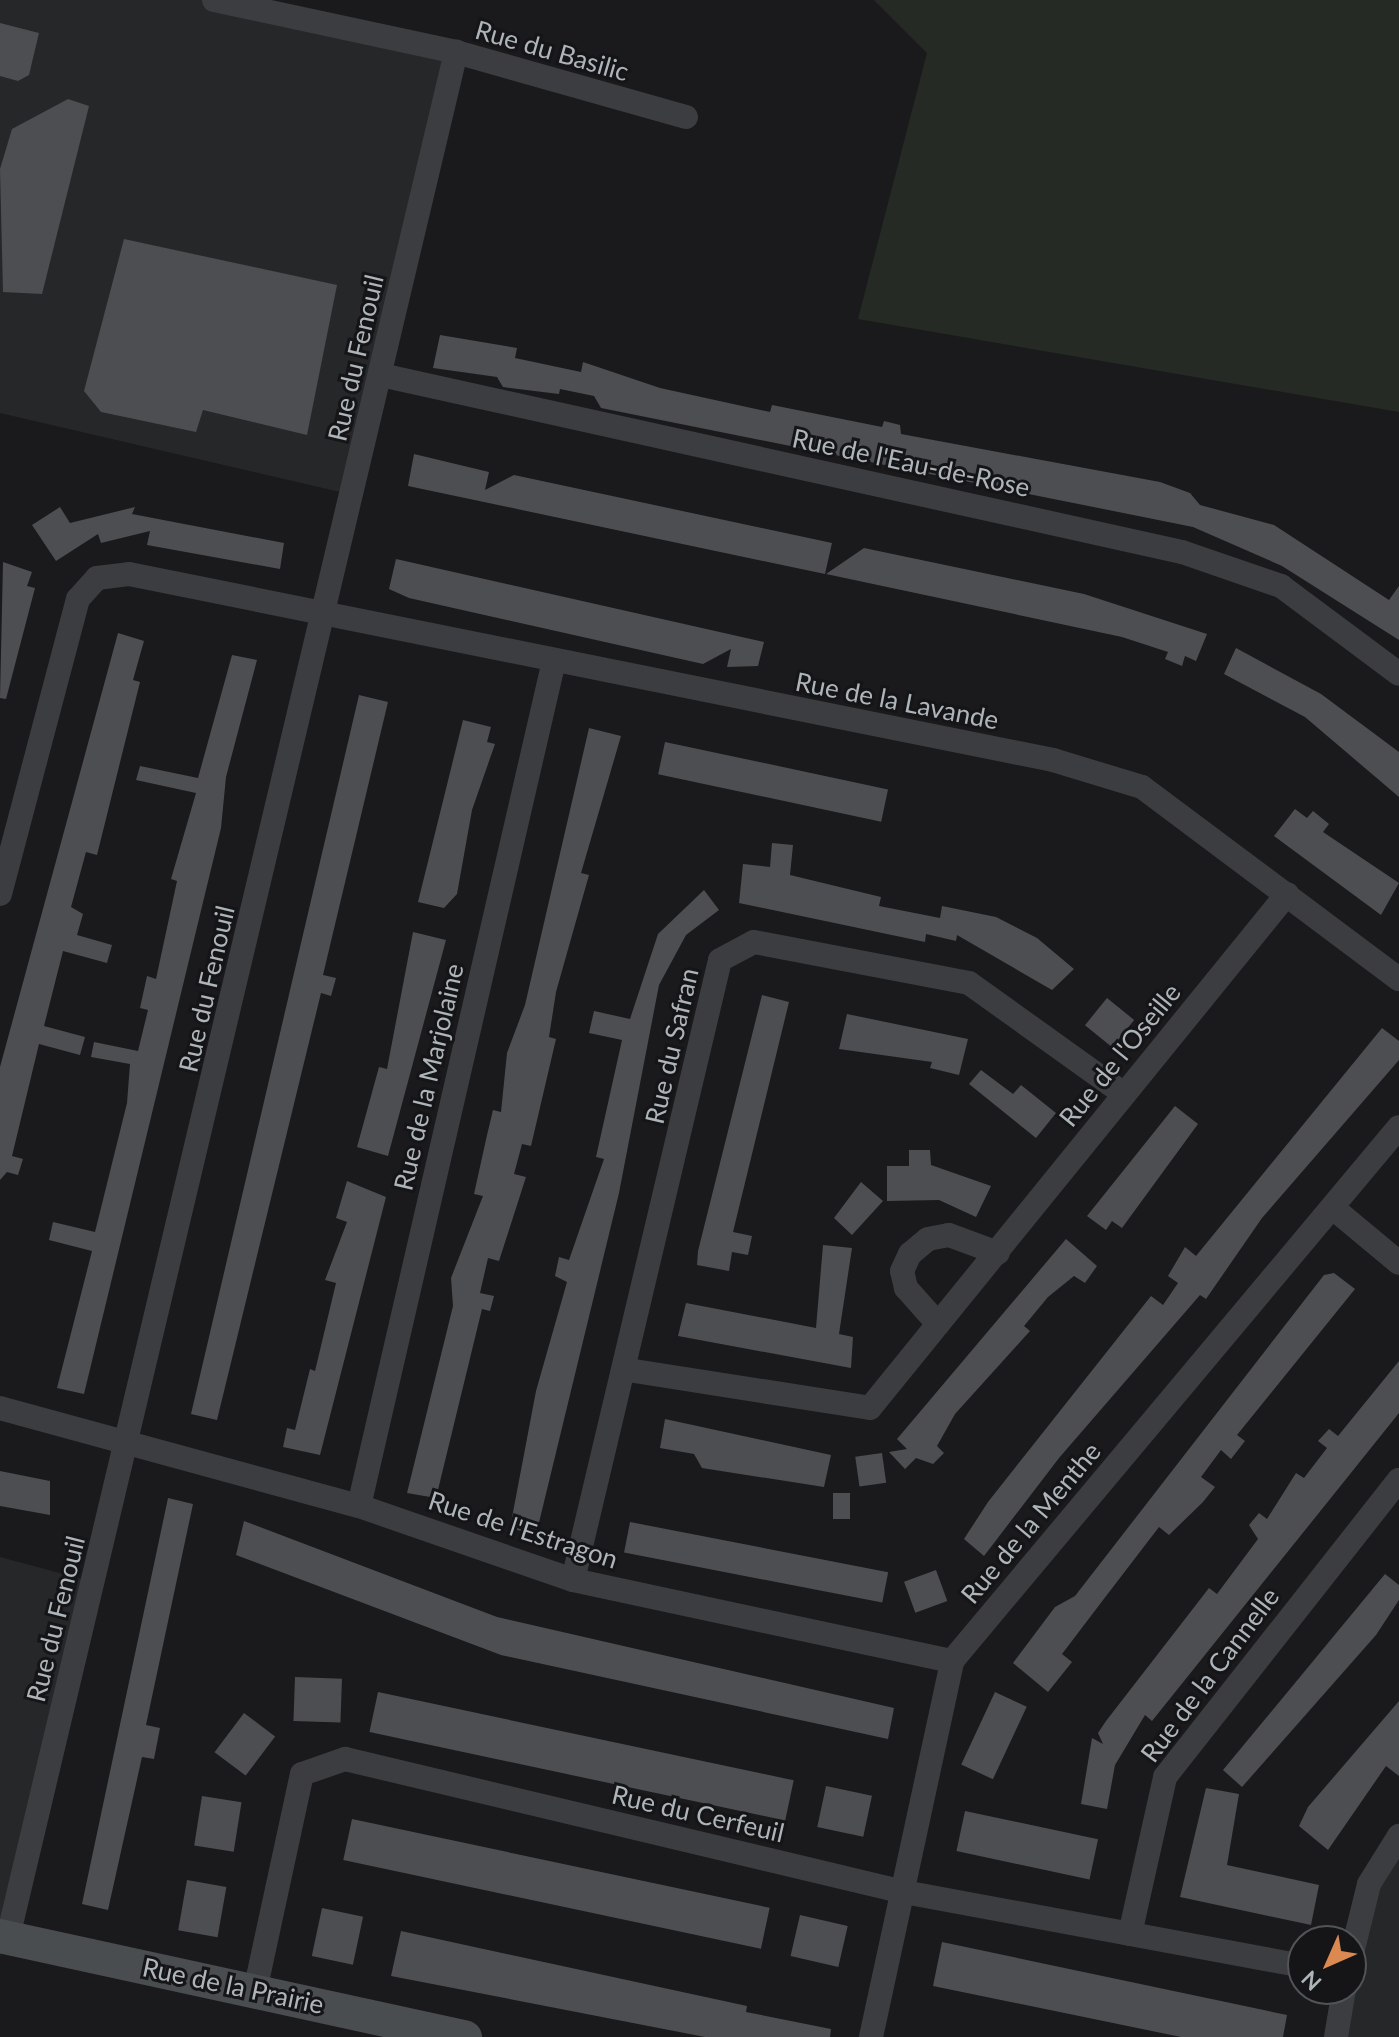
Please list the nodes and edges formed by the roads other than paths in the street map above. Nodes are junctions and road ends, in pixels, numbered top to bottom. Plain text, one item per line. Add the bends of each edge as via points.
1 (214, 0) edge
2 (456, 52) junction
3 (686, 117) dead end
4 (381, 375) junction
5 (324, 614) junction
6 (554, 661) junction
7 (1399, 674) edge
8 (0, 894) edge
9 (1287, 894) junction
10 (1399, 979) edge
11 (1124, 1094) junction
12 (1399, 1127) edge
13 (1333, 1208) junction
14 (998, 1253) junction
15 (1399, 1263) edge
16 (938, 1324) junction
17 (628, 1370) junction
18 (0, 1408) edge
19 (129, 1443) junction
20 (1399, 1480) edge
21 (359, 1506) junction
22 (573, 1580) junction
23 (952, 1661) junction
24 (1397, 1839) edge
25 (904, 1892) junction
26 (1359, 1925) edge
27 (1130, 1934) junction
28 (4, 1936) edge
29 (1287, 1963) edge
30 (255, 1991) junction
31 (1341, 2005) edge
32 (465, 2037) edge
33 (871, 2037) edge
34 (1336, 2037) edge

1 - 2 street, Rue du Basilic
2 - 3 street, Rue du Basilic
2 - 4 street, Rue du Fenouil
4 - 5 street, Rue du Fenouil
4 - 7 street, Rue de l'Eau-de-Rose via 1182,552 1281,586
5 - 6 street, Rue de la Lavande
5 - 8 street, Rue de la Lavande via 129,574 97,578 78,599
5 - 19 street, Rue du Fenouil
6 - 9 street, Rue de la Lavande via 1053,760 1142,787
6 - 21 street, Rue de la Marjolaine
9 - 10 street, Rue de la Lavande
9 - 11 street, Rue de l'Oseille
11 - 14 street, Rue de l'Oseille
11 - 17 street, Rue du Safran via 969,983 754,942 720,960
12 - 13 street, Rue de la Menthe
13 - 15 street
13 - 23 street, Rue de la Menthe
14 - 16 street, Rue de l'Oseille
14 - 16 street via 949,1235 928,1239 910,1254 902,1271 906,1288
16 - 17 street, Rue de l'Oseille via 870,1408
17 - 22 street, Rue du Safran
18 - 19 street, Rue de l'Estragon
19 - 21 street, Rue de l'Estragon
19 - 28 street, Rue du Fenouil
20 - 27 street, Rue de la Cannelle via 1165,1777
21 - 22 street, Rue de l'Estragon
22 - 23 street, Rue de l'Estragon
23 - 25 street, Rue de la Menthe
24 - 26 street via 1369,1884
25 - 27 street, Rue du Cerfeuil
25 - 30 street, Rue du Cerfeuil via 345,1759 302,1774
25 - 33 street, Rue de la Menthe
27 - 29 street, Rue du Cerfeuil
28 - 30 street, Rue de la Prairie
30 - 32 street, Rue de la Prairie
31 - 34 street

